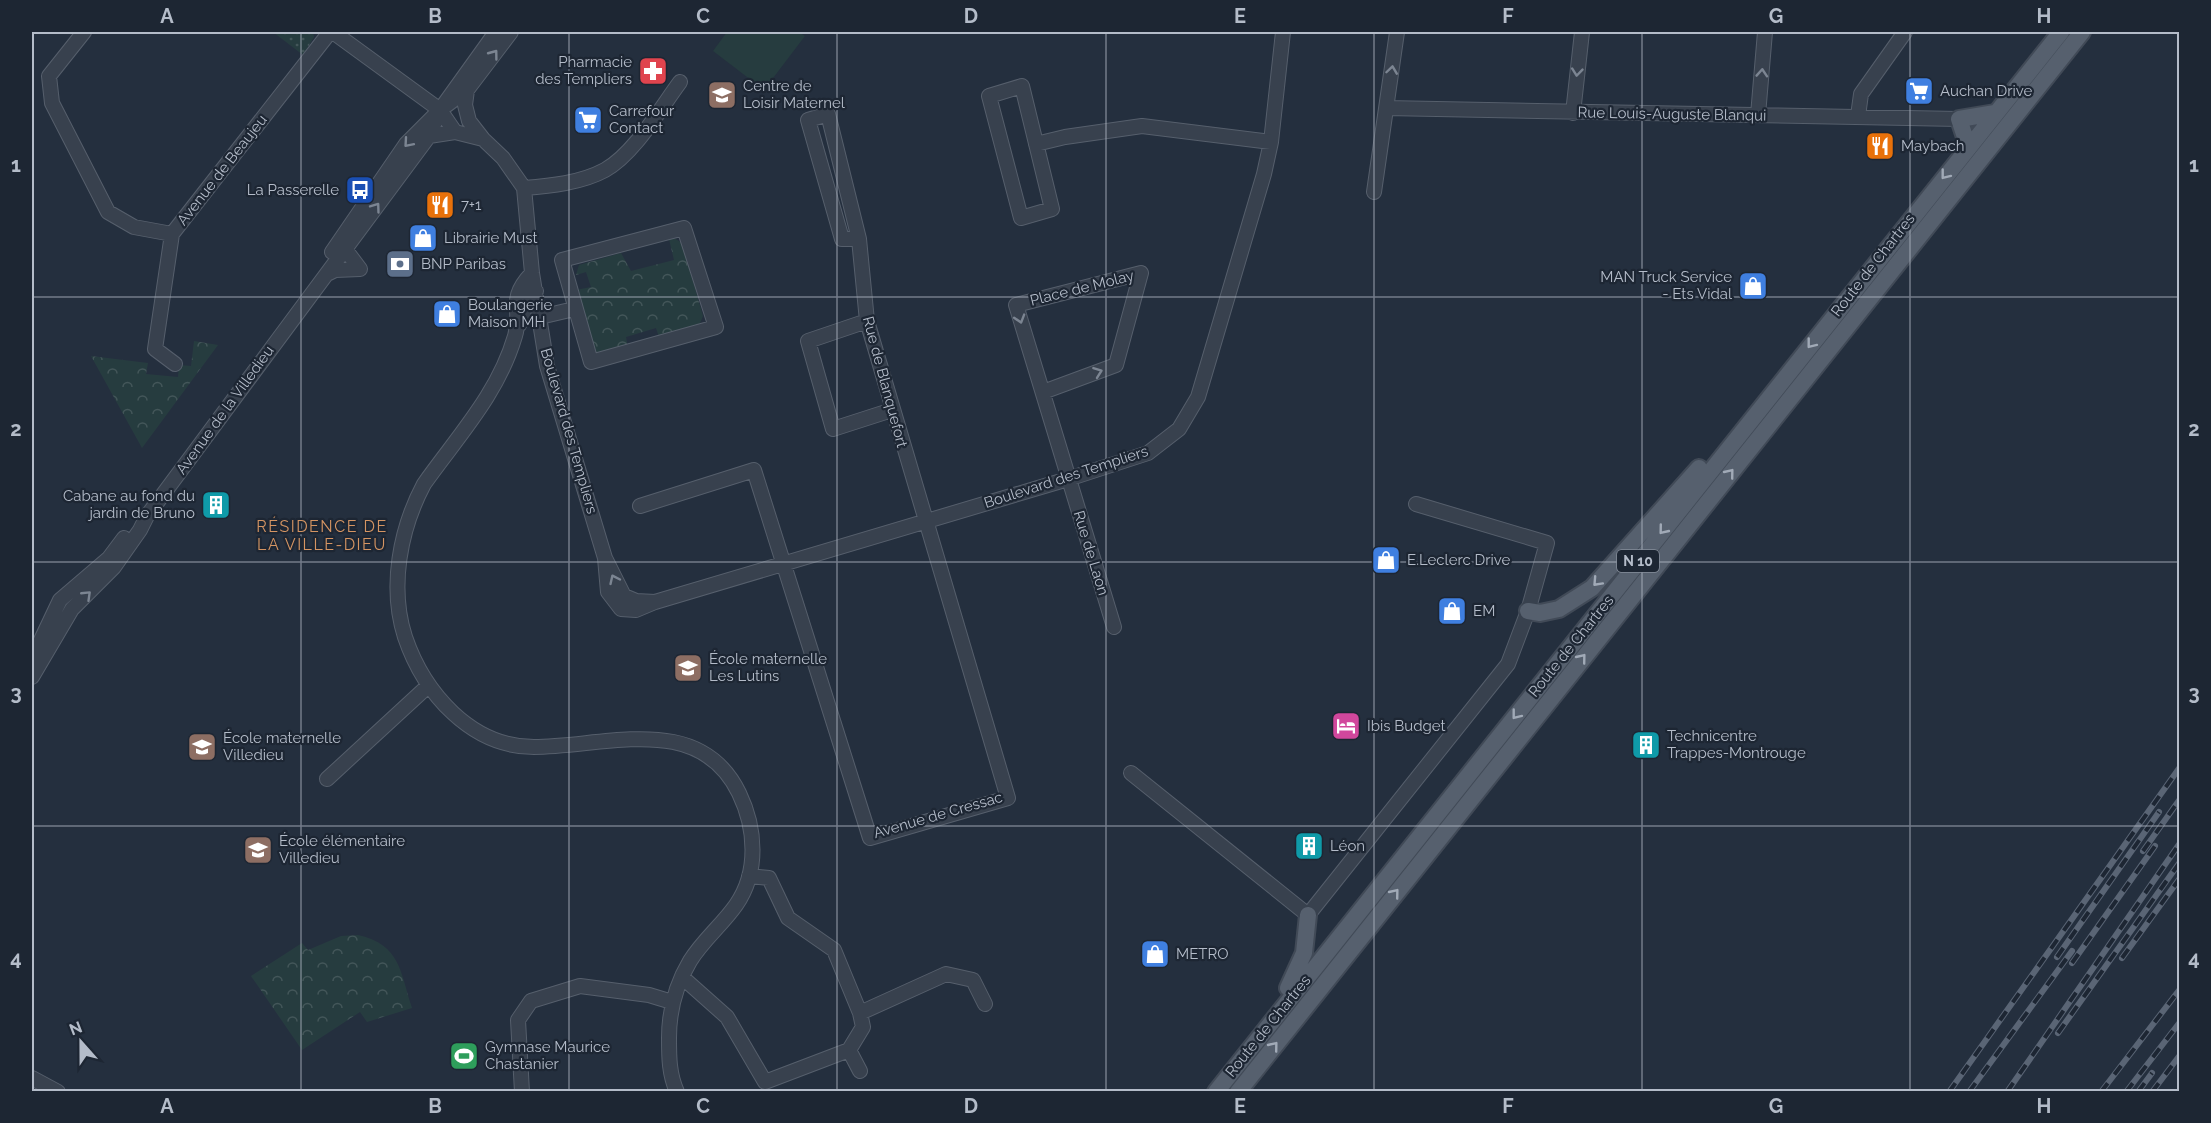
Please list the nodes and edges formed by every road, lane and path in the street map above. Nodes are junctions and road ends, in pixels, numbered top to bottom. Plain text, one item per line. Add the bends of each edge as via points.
1 (84, 32) edge
2 (332, 32) edge
3 (496, 32) edge
4 (511, 32) edge
5 (1283, 32) edge
6 (1397, 32) edge
7 (1582, 32) edge
8 (1765, 32) edge
9 (1905, 32) edge
10 (2061, 32) edge
11 (2082, 32) edge
12 (680, 82) dead end
13 (467, 90) junction
14 (1386, 108) junction
15 (440, 110) junction
16 (1573, 113) junction
17 (1995, 113) junction
18 (1758, 115) junction
19 (1858, 116) junction
20 (1959, 119) junction
21 (469, 121) junction
22 (455, 132) junction
23 (429, 136) junction
24 (483, 139) junction
25 (1271, 142) junction
26 (1036, 144) junction
27 (1968, 146) junction
28 (524, 188) junction
29 (1374, 192) dead end
30 (172, 234) junction
31 (859, 239) junction
32 (345, 249) junction
33 (329, 273) junction
34 (532, 273) junction
35 (536, 291) junction
36 (303, 304) junction
37 (574, 309) junction
38 (540, 317) junction
39 (867, 321) junction
40 (517, 330) junction
41 (175, 364) dead end
42 (1043, 392) junction
43 (892, 410) junction
44 (1725, 453) junction
45 (1068, 479) junction
46 (1416, 504) dead end
47 (640, 506) dead end
48 (147, 516) junction
49 (926, 521) junction
50 (783, 563) junction
51 (60, 600) junction
52 (1528, 611) junction
53 (61, 627) junction
54 (1114, 627) dead end
55 (32, 659) edge
56 (32, 677) edge
57 (428, 686) junction
58 (1131, 773) dead end
59 (327, 779) dead end
60 (749, 876) junction
61 (1308, 915) junction
62 (682, 976) junction
63 (672, 1002) junction
64 (985, 1004) dead end
65 (860, 1012) junction
66 (849, 1050) junction
67 (860, 1071) dead end
68 (32, 1078) edge
69 (58, 1092) edge
70 (522, 1092) edge
71 (677, 1092) edge
72 (1214, 1092) edge
73 (1238, 1092) edge

1 - 30 street, Avenue de Beaujeu via 49,76 52,103 108,212 134,226
2 - 15 street
2 - 30 street, Avenue de Beaujeu
3 - 15 street, Avenue de la Villedieu
13 -> 4 street, Avenue de la Villedieu
5 - 25 street, Boulevard des Templiers
14 -> 6 street
7 -> 16 street
18 -> 8 street
9 - 19 street via 1861,94
10 - 17 main road, Route de Chartres / N 10
73 -> 11 main road, Route de Chartres / N 10
12 - 28 street via 623,157 604,171 556,186
13 - 15 street, Avenue de la Villedieu
13 - 21 street
14 - 16 street, Rue Louis-Auguste Blanqui
14 - 29 street
15 - 21 street
15 - 22 street
15 - 23 street, Avenue de la Villedieu
15 -> 36 street, Avenue de la Villedieu via 406,144 318,273
16 - 18 street, Rue Louis-Auguste Blanqui
17 - 20 main road
17 - 27 main road, Route de Chartres / N 10
18 - 19 street, Rue Louis-Auguste Blanqui
19 - 20 street, Rue Louis-Auguste Blanqui
20 - 27 main road
21 - 24 street, Boulevard des Templiers
22 - 23 street
22 - 24 street
32 -> 23 street, Avenue de la Villedieu
24 - 28 street, Boulevard des Templiers via 503,158
25 - 26 street via 1142,126
25 - 45 street, Boulevard des Templiers via 1198,398 1179,429 1148,453
26 - 26 street via 1022,86 989,96 1021,218 1052,210
27 -> 44 main road, Route de Chartres / N 10
28 - 34 street, Boulevard des Templiers
30 - 41 street via 155,349
31 - 31 street, Rue de Blanquefort via 842,239 808,120 828,114
31 - 39 street, Rue de Blanquefort
32 - 33 street, Avenue de la Villedieu
32 - 33 street via 360,269
33 - 36 street, Avenue de la Villedieu
34 - 35 street, Boulevard des Templiers
34 - 40 street via 515,303
35 - 38 street, Boulevard des Templiers
35 - 40 street via 527,302
36 - 48 street, Avenue de la Villedieu
37 - 37 street via 591,363 716,327 684,228 562,260
37 - 38 street
38 - 50 street, Boulevard des Templiers via 547,366 605,558 608,591 621,609 636,610
39 - 43 street, Rue de Blanquefort
39 - 43 street via 808,341 833,429
40 - 57 street via 497,384 424,484 409,519 397,575 398,600 409,648
42 -> 42 street, Place de Molay via 1116,365 1141,273 1016,304
42 - 45 street, Place de Molay
43 - 49 street, Rue de Blanquefort
44 -> 52 main road via 1707,458 1592,588 1559,609
44 -> 72 main road, Route de Chartres / N 10
45 - 49 street, Boulevard des Templiers
45 - 54 street, Rue de Laon
46 - 52 street via 1547,543
47 - 50 street via 754,470
48 - 51 street, Avenue de la Villedieu via 133,525 109,558
53 -> 48 street, Avenue de la Villedieu via 72,609 114,567
49 - 50 street, Boulevard des Templiers
49 - 50 street, Avenue de Cressac via 1008,798 870,838
51 - 53 street
51 - 55 street, Avenue de la Villedieu
52 - 61 street via 1508,664
53 - 56 street, Avenue de la Villedieu
57 - 59 street
57 - 60 street via 456,717 497,740 532,747 653,738 694,747 712,759 739,792 752,836
58 - 61 street
60 - 62 street via 735,906 707,938
60 - 65 street via 769,878 788,918 834,950
61 - 72 main road via 1299,969 1234,1053
62 - 63 street
62 - 66 street via 727,1017 765,1082
63 - 70 street via 580,986 531,1002 518,1020
63 - 71 street via 669,1060
64 - 65 street via 973,980 946,974
65 - 66 street via 863,1027
66 - 67 street
68 - 69 street

